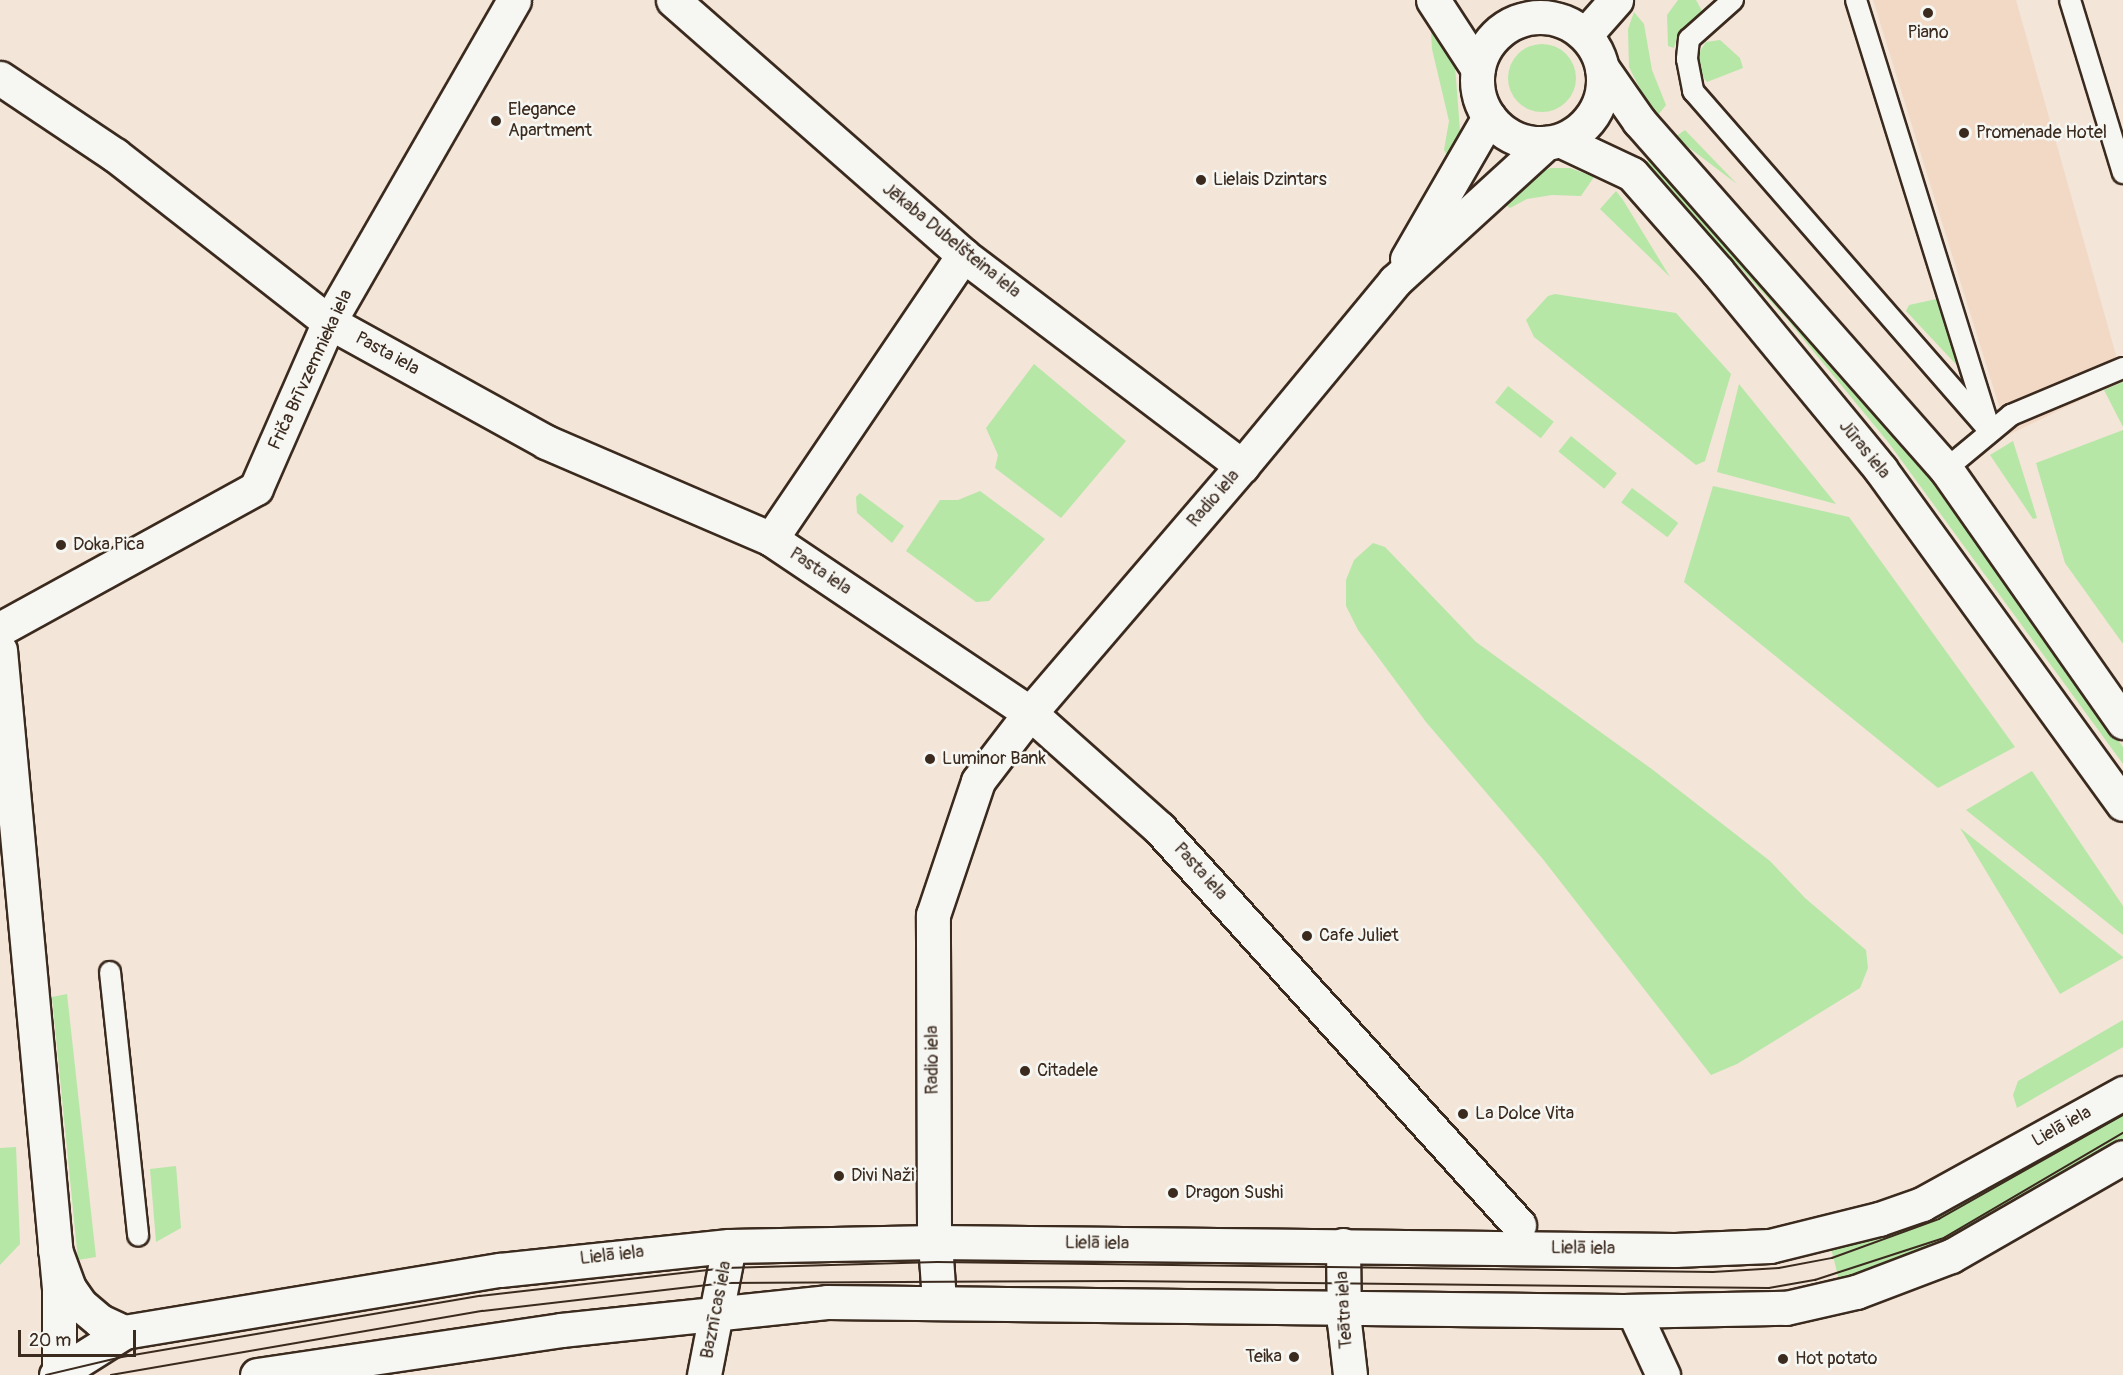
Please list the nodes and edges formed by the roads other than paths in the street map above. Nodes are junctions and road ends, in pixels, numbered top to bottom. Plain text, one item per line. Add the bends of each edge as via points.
1 (514, 0) edge
2 (673, 0) edge
3 (1433, 0) edge
4 (1616, 0) edge
5 (1733, 0) edge
6 (1856, 0) edge
7 (2070, 0) edge
8 (1525, 9) edge
9 (1585, 35) junction
10 (1602, 68) junction
11 (1478, 69) junction
12 (0, 78) edge
13 (1489, 117) junction
14 (1554, 142) junction
15 (2123, 173) edge
16 (963, 255) junction
17 (1395, 281) junction
18 (330, 322) junction
19 (2123, 368) edge
20 (1990, 432) junction
21 (1242, 466) junction
22 (1946, 469) junction
23 (771, 539) junction
24 (0, 629) edge
25 (0, 650) edge
26 (1030, 713) junction
27 (2123, 722) edge
28 (5, 756) edge
29 (2123, 804) edge
30 (110, 972) dead end
31 (2123, 1093) edge
32 (2123, 1157) edge
33 (1519, 1226) dead end
34 (138, 1236) dead end
35 (935, 1242) junction
36 (1343, 1245) junction
37 (729, 1246) junction
38 (55, 1250) junction
39 (939, 1302) junction
40 (1344, 1309) junction
41 (718, 1312) junction
42 (1637, 1319) dead end
43 (124, 1332) junction
44 (58, 1374) edge
45 (257, 1375) edge
46 (704, 1375) edge
47 (1350, 1375) edge
48 (1663, 1375) edge

1 - 18 street, Friča Brīvzemnieka iela
2 - 16 street, Jēkaba Dubelšteina iela
3 - 11 street
4 - 9 street
5 - 20 lane via 1689,39 1687,59 1694,91
6 - 20 lane
7 - 15 lane
8 - 9 street via 1570,24
8 - 11 street via 1497,34
9 - 10 street
10 - 14 street via 1601,97 1593,116
10 - 22 street via 1639,121
11 - 13 street via 1482,104
12 - 18 street, Pasta iela via 115,155
13 - 14 street via 1516,139
13 - 17 street
14 - 17 street
14 - 29 street, Jūras iela via 1632,174 1718,272 1881,470
16 - 21 street, Jēkaba Dubelšteina iela
16 - 23 street
17 - 21 street, Radio iela
18 - 23 street, Pasta iela via 546,442
18 - 24 street, Friča Brīvzemnieka iela via 256,488
19 - 20 lane via 2011,415
20 - 22 lane
21 - 26 street, Radio iela
22 - 27 street
23 - 26 street, Pasta iela
25 - 28 street
26 - 33 street, Pasta iela via 1160,828
26 - 35 street, Radio iela via 978,781 933,915
28 - 38 street
30 - 34 lane
31 - 36 street, Lielā iela via 1922,1204 1879,1219 1770,1246 1674,1250
32 - 40 street via 1951,1256 1856,1292 1786,1308
35 - 36 street, Lielā iela
35 - 37 street, Lielā iela
35 - 39 street, Radio iela
36 - 40 street, Teātra iela
37 - 41 street, Baznīcas iela
37 - 43 street, Lielā iela via 500,1270
38 - 43 street via 69,1287 81,1305 100,1321
38 - 44 street
39 - 40 street
39 - 41 street via 827,1302
40 - 47 street, Teātra iela
41 - 45 street via 561,1330
41 - 46 street, Baznīcas iela
42 - 48 street
43 - 44 street, Lielā iela

